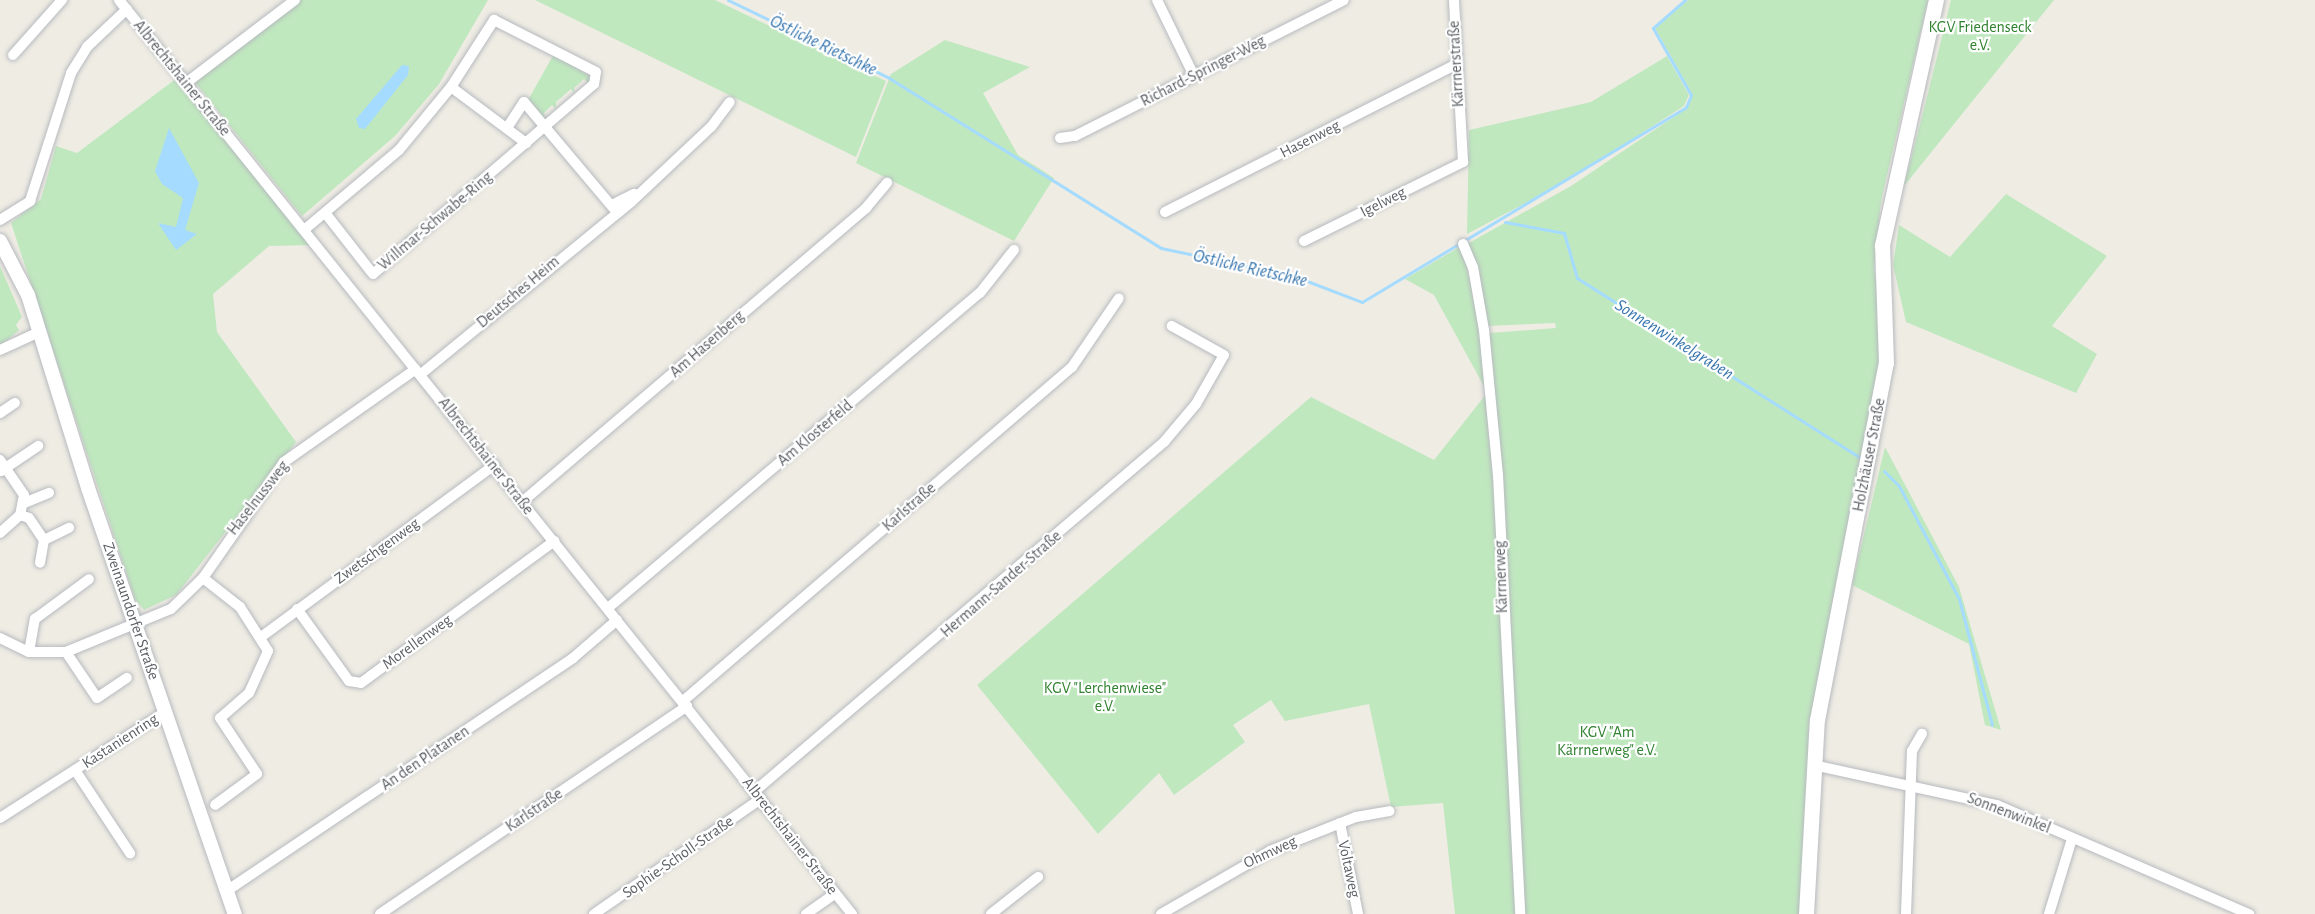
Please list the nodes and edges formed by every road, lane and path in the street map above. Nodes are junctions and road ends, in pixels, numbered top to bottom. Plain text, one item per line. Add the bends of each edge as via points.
1 (62, 0) edge
2 (119, 0) edge
3 (294, 0) edge
4 (1157, 0) edge
5 (1344, 0) edge
6 (1454, 0) edge
7 (1936, 0) edge
8 (127, 9) junction
9 (12, 55) dead end
10 (1455, 65) junction
11 (1194, 76) junction
12 (186, 83) junction
13 (451, 87) junction
14 (730, 102) dead end
15 (546, 127) junction
16 (507, 128) junction
17 (1060, 138) dead end
18 (526, 143) junction
19 (1463, 162) joint
20 (887, 183) dead end
21 (613, 208) junction
22 (1165, 212) dead end
23 (326, 214) junction
24 (0, 220) edge
25 (304, 230) junction
26 (0, 241) edge
27 (1304, 241) dead end
28 (1463, 244) dead end
29 (1014, 250) dead end
30 (1119, 298) dead end
31 (1172, 326) dead end
32 (37, 333) junction
33 (0, 350) edge
34 (418, 371) junction
35 (15, 403) dead end
36 (0, 413) edge
37 (38, 446) dead end
38 (494, 465) junction
39 (2, 466) edge
40 (49, 493) dead end
41 (522, 502) junction
42 (24, 503) junction
43 (20, 515) junction
44 (69, 528) dead end
45 (0, 536) edge
46 (44, 540) junction
47 (554, 541) junction
48 (40, 563) dead end
49 (203, 578) junction
50 (89, 579) dead end
51 (608, 608) junction
52 (297, 609) junction
53 (617, 620) junction
54 (136, 626) junction
55 (261, 637) junction
56 (0, 638) edge
57 (29, 652) junction
58 (66, 652) junction
59 (128, 678) dead end
60 (685, 704) junction
61 (165, 712) junction
62 (1922, 734) dead end
63 (1813, 765) junction
64 (75, 770) junction
65 (1910, 784) junction
66 (758, 795) junction
67 (215, 805) dead end
68 (1389, 811) dead end
69 (0, 818) edge
70 (1340, 823) junction
71 (2072, 838) junction
72 (130, 853) dead end
73 (1038, 877) dead end
74 (228, 890) junction
75 (835, 894) junction
76 (2228, 910) edge
77 (235, 914) edge
78 (380, 914) edge
79 (594, 914) edge
80 (806, 914) edge
81 (852, 914) edge
82 (991, 914) edge
83 (1161, 914) edge
84 (1358, 914) edge
85 (1520, 914) edge
86 (1806, 914) edge
87 (1906, 914) edge
88 (2049, 914) edge
89 (2249, 914) edge

1 - 9 street
2 - 8 street, Albrechtshainer Straße
3 - 12 street
4 - 11 street
5 - 11 street, Richard-Springer-Weg
6 - 10 street, Kärrnerstraße
7 - 63 main road, Holzhäuser Straße via 1885,226 1881,279 1888,324 1886,363 1831,635
8 - 12 street, Albrechtshainer Straße
8 - 24 street via 87,47 70,73 30,201
10 - 19 street, Kärrnerstraße via 1466,141
10 - 22 street, Hasenweg
11 - 17 street, Richard-Springer-Weg via 1075,136
12 - 25 street, Albrechtshainer Straße
13 - 15 street, Willmar-Schwabe-Ring via 494,20 596,72 594,84
13 - 16 street
13 - 23 street, Willmar-Schwabe-Ring via 399,150
14 - 21 street, Deutsches Heim via 711,127
15 - 16 street via 524,102
15 - 18 street, Willmar-Schwabe-Ring
15 - 21 street
16 - 18 street
18 - 23 street, Willmar-Schwabe-Ring via 373,274
19 - 27 street, Igelweg
20 - 41 street, Am Hasenberg via 866,208
21 - 34 street, Deutsches Heim
23 - 25 street, Willmar-Schwabe-Ring
25 - 34 street, Albrechtshainer Straße
26 - 32 street, Zweinaundorfer Straße
28 - 85 street, Kärrnerweg via 1473,267 1484,330 1498,475
29 - 51 street, Am Klosterfeld via 980,293
30 - 60 street, Karlstraße via 1072,367
31 - 66 street, Hermann-Sander-Straße via 1224,355 1196,404 1164,442
32 - 33 street
32 - 54 street, Zweinaundorfer Straße
34 - 38 street, Albrechtshainer Straße
34 - 49 street, Haselnussweg via 284,462
35 - 36 street
37 - 39 street
38 - 41 street, Albrechtshainer Straße
38 - 52 street, Zwetschgenweg
39 - 42 street via 23,492
40 - 42 street
41 - 47 street, Albrechtshainer Straße
42 - 43 street
43 - 45 street
43 - 46 street via 29,518
44 - 46 street
46 - 48 street
47 - 51 street, Albrechtshainer Straße
47 - 52 street, Morellenweg via 361,683 349,681
49 - 54 street, Haselnussweg via 171,609
49 - 55 street via 236,603
50 - 57 street via 35,619
51 - 53 street, Albrechtshainer Straße
52 - 55 street, Zwetschgenweg
53 - 60 street, Albrechtshainer Straße
53 - 74 street, An den Platanen via 573,658
54 - 58 street, Haselnussweg
54 - 61 street, Zweinaundorfer Straße
55 - 67 street via 268,651 260,672 246,696 220,718 257,774
56 - 57 street
57 - 58 street
58 - 59 street via 97,698
60 - 66 street, Albrechtshainer Straße
60 - 78 street, Karlstraße
61 - 64 street, Kastanienring
61 - 74 street, Zweinaundorfer Straße
62 - 65 street via 1912,752
63 - 65 street, Sonnenwinkel
63 - 86 main road, Holzhäuser Straße
64 - 69 street, Kastanienring
64 - 72 street, Kastanienring
65 - 71 street, Sonnenwinkel via 1997,805
65 - 87 street
66 - 75 street, Albrechtshainer Straße
66 - 79 street, Sophie-Scholl-Straße
68 - 70 street, Ohmweg
70 - 83 street, Ohmweg via 1244,864
70 - 84 street, Voltaweg
71 - 76 street, Sonnenwinkel
71 - 88 street, Sonnenwinkel
73 - 82 street
74 - 77 street, Zweinaundorfer Straße
75 - 80 street
75 - 81 street, Albrechtshainer Straße
76 - 89 street, Sonnenwinkel

